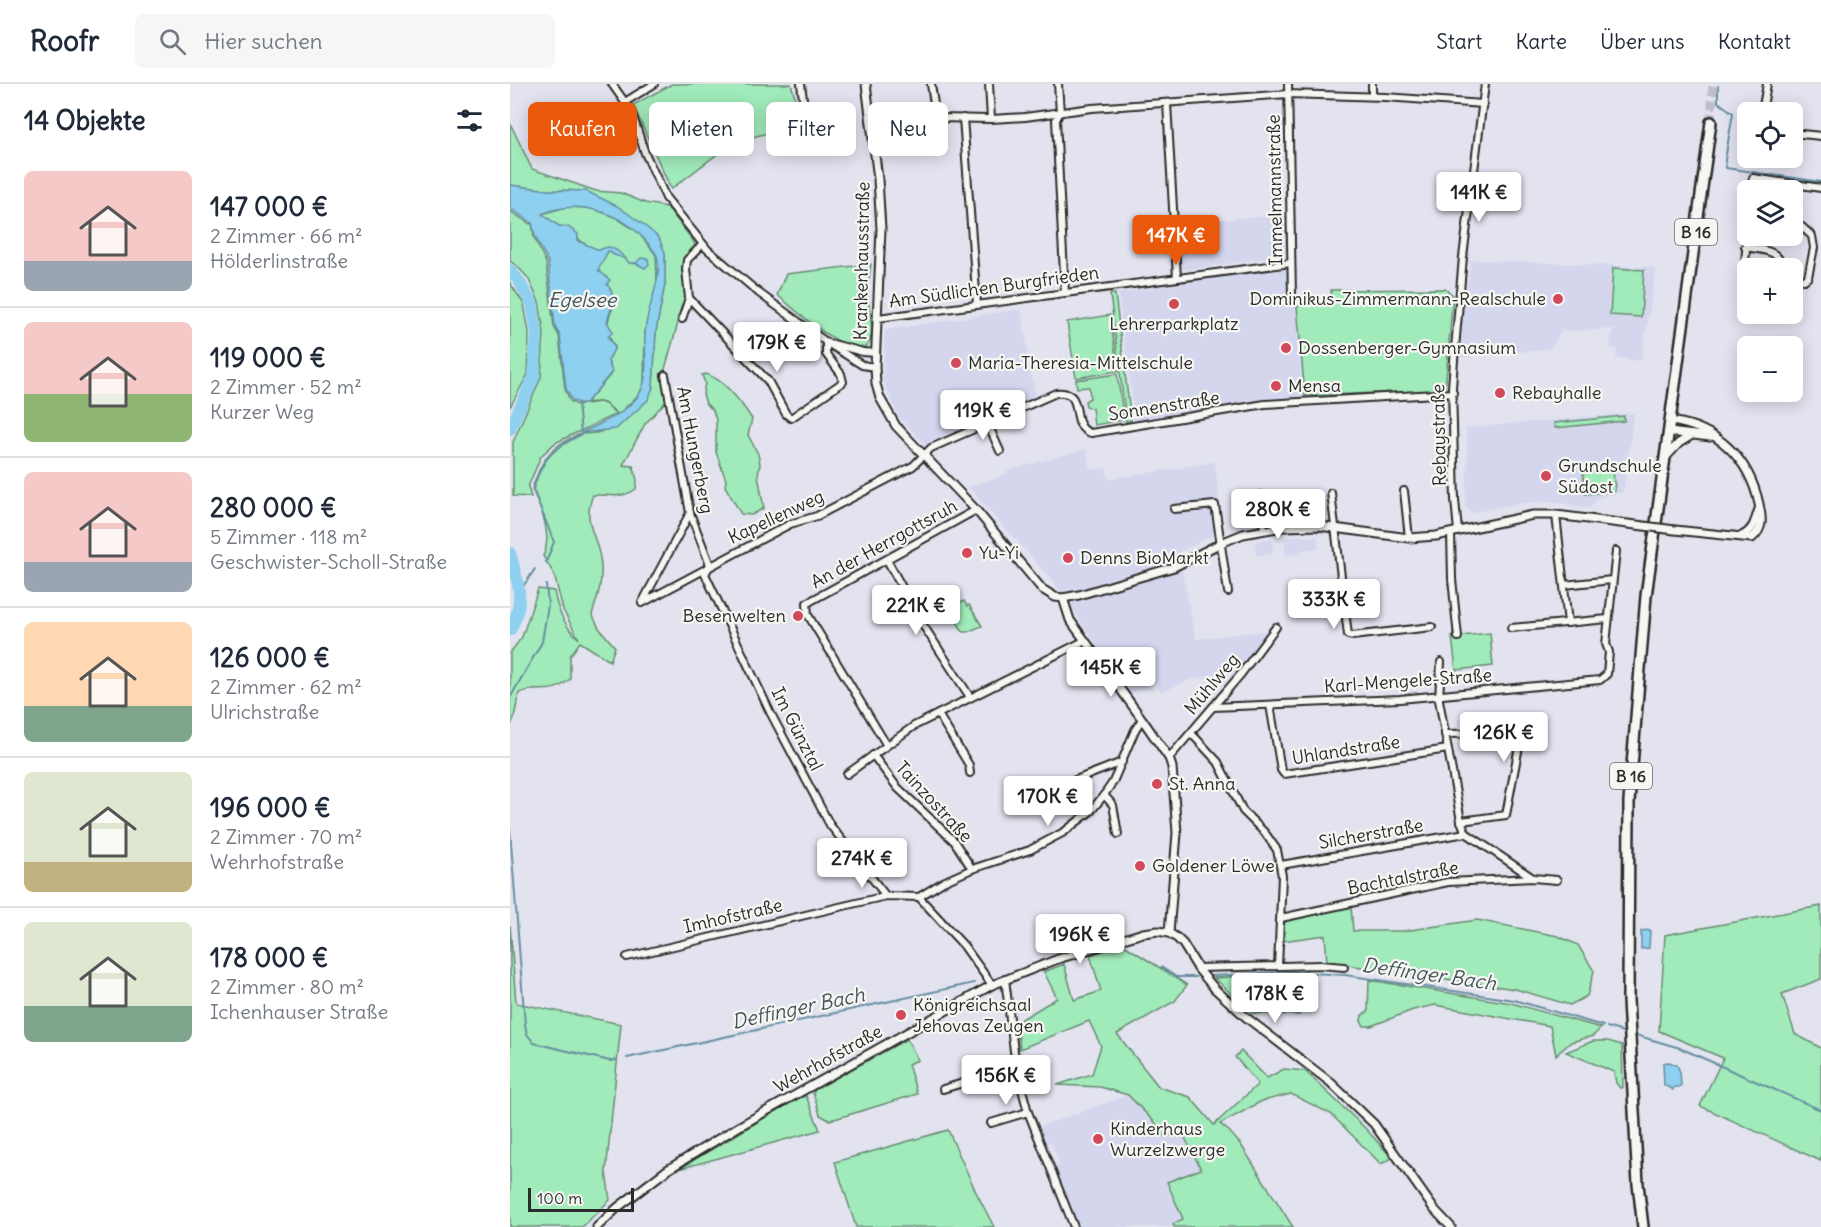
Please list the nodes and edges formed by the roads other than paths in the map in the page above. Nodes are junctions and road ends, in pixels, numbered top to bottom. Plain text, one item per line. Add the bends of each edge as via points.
1 (612, 84) edge
2 (644, 84) edge
3 (654, 84) edge
4 (801, 84) edge
5 (866, 84) edge
6 (931, 84) edge
7 (989, 84) edge
8 (1058, 84) edge
9 (1288, 84) edge
10 (1372, 84) edge
11 (1767, 84) edge
12 (1485, 86) edge
13 (637, 94) junction
14 (1288, 94) junction
15 (1372, 96) junction
16 (625, 102) joint
17 (803, 102) edge
18 (869, 102) edge
19 (934, 102) edge
20 (1764, 102) edge
21 (1167, 103) junction
22 (1483, 104) junction
23 (1060, 112) junction
24 (948, 118) edge
25 (963, 118) junction
26 (991, 119) junction
27 (1711, 122) tunnel mouth
28 (637, 129) edge
29 (1803, 134) edge
30 (1821, 136) edge
31 (875, 156) edge
32 (1752, 180) edge
33 (1767, 180) edge
34 (1803, 185) edge
35 (1821, 188) edge
36 (1803, 228) edge
37 (703, 244) junction
38 (1745, 247) joint
39 (1745, 258) edge
40 (1779, 258) edge
41 (1291, 263) junction
42 (1177, 278) junction
43 (1803, 280) edge
44 (1065, 293) junction
45 (1292, 295) dead end
46 (689, 298) junction
47 (977, 305) junction
48 (878, 318) junction
49 (682, 319) dead end
50 (826, 342) junction
51 (876, 354) junction
52 (875, 367) junction
53 (665, 375) dead end
54 (1453, 393) junction
55 (1670, 421) junction
56 (987, 422) junction
57 (1669, 432) junction
58 (1692, 435) junction
59 (1712, 437) junction
60 (1000, 451) dead end
61 (923, 457) junction
62 (1665, 458) junction
63 (1404, 492) dead end
64 (1331, 494) dead end
65 (1260, 495) dead end
66 (1759, 507) junction
67 (1174, 509) dead end
68 (976, 510) junction
69 (690, 513) junction
70 (1556, 515) junction
71 (1335, 528) junction
72 (1264, 529) junction
73 (1455, 532) junction
74 (1740, 537) junction
75 (1409, 538) junction
76 (1221, 543) junction
77 (1616, 551) dead end
78 (887, 560) junction
79 (710, 565) junction
80 (1612, 580) junction
81 (1564, 585) junction
82 (1228, 592) dead end
83 (1063, 598) junction
84 (1608, 619) junction
85 (1568, 623) junction
86 (1276, 627) dead end
87 (1432, 627) dead end
88 (1511, 628) dead end
89 (1458, 637) dead end
90 (1084, 641) junction
91 (1441, 662) dead end
92 (1439, 696) junction
93 (970, 697) junction
94 (1270, 705) junction
95 (1213, 707) junction
96 (938, 714) junction
97 (1142, 719) junction
98 (1191, 733) junction
99 (1445, 734) junction
100 (886, 744) junction
101 (1448, 749) junction
102 (873, 754) junction
103 (1169, 758) junction
104 (1122, 762) junction
105 (970, 773) dead end
106 (847, 774) dead end
107 (1055, 788) dead end
108 (1104, 795) junction
109 (1461, 821) junction
110 (1466, 833) junction
111 (1118, 834) dead end
112 (1281, 865) junction
113 (972, 869) junction
114 (1533, 878) junction
115 (1557, 880) dead end
116 (886, 896) junction
117 (919, 897) junction
118 (1281, 918) junction
119 (1169, 933) junction
120 (627, 957) dead end
121 (1278, 966) junction
122 (1344, 967) dead end
123 (1198, 969) junction
124 (1005, 979) junction
125 (992, 985) junction
126 (1016, 1067) junction
127 (943, 1089) dead end
128 (1028, 1112) junction
129 (991, 1123) dead end
130 (1643, 1226) edge
131 (597, 1227) edge
132 (1074, 1227) edge
133 (1451, 1227) edge

1 - 16 street
2 - 13 street
3 - 13 street
4 - 17 street
5 - 18 street, Krankenhausstraße
6 - 19 street
7 - 26 street
8 - 23 street
9 - 14 street, Immelmannstraße
10 - 15 street
11 - 20 street
12 - 22 street, Rebaystraße
13 - 16 street
14 - 15 street
14 - 21 street
14 - 41 street, Immelmannstraße
15 - 22 street
21 - 23 street
21 - 42 street
22 - 54 street, Rebaystraße via 1463,257
23 - 26 street
23 - 44 street via 1056,120
24 - 25 street
25 - 26 street
25 - 47 street
27 - 55 main road, B 16
28 - 37 street via 666,198
29 - 30 street
31 - 48 street, Krankenhausstraße via 881,230
32 - 33 street
34 - 35 street
36 - 43 street via 1812,236 1814,248 1808,277
37 - 46 street via 687,260
37 - 50 street via 759,293
38 - 39 street
38 - 40 street via 1773,252
41 - 42 street, Am Südlichen Burgfrieden
41 - 45 street, Immelmannstraße
42 - 44 street, Am Südlichen Burgfrieden
44 - 47 street, Am Südlichen Burgfrieden
46 - 49 street
46 - 50 street via 768,381 791,418 843,382 826,354
47 - 48 street, Am Südlichen Burgfrieden
48 - 51 street, Krankenhausstraße
50 - 51 street
50 - 52 street via 862,365
51 - 52 street, Krankenhausstraße
52 - 61 street, Krankenhausstraße via 876,384 887,412
53 - 69 street, Am Hungerberg
54 - 56 street, Sonnenstraße via 1265,404 1091,433 1080,428 1076,403 1064,392
54 - 73 street, Rebaystraße
55 - 57 main road, B 16
55 - 59 street
56 - 60 street
56 - 61 street, Sonnenstraße via 931,448
57 - 58 street
57 - 62 main road, B 16
58 - 59 street
58 - 62 street
59 - 66 street via 1733,450 1744,463
61 - 68 street, Krankenhausstraße
61 - 79 street, Kapellenweg via 817,516 790,524
62 - 130 main road, B 16 via 1646,596 1629,802 1630,1061
63 - 75 street
64 - 71 street
65 - 72 street
66 - 74 street via 1755,524
66 - 74 street via 1762,525 1757,534 1752,538
67 - 76 street via 1215,505
68 - 78 street, An der Herrgottsruh
68 - 83 street, Krankenhausstraße via 1042,589
69 - 79 street, Am Hungerberg
69 - 79 street, Kapellenweg via 642,603
70 - 73 street via 1515,518
70 - 74 street, bridge
70 - 81 street
71 - 72 street
71 - 75 street
71 - 87 street via 1348,634
72 - 76 street
73 - 75 street
73 - 89 street, Rebaystraße via 1452,579
76 - 82 street
76 - 83 street via 1174,567
77 - 80 street
78 - 93 street via 921,622
78 - 100 street, An der Herrgottsruh via 807,603 808,615
79 - 116 street, Im Günztal via 705,574 770,712 830,825
80 - 81 street
80 - 84 street
81 - 85 street
83 - 90 street via 1070,620
84 - 85 street
84 - 92 street, Karl-Mengele-Straße via 1609,652 1604,679
85 - 88 street
86 - 95 street, Mühlweg
90 - 93 street
90 - 97 street
91 - 92 street
92 - 94 street, Karl-Mengele-Straße
92 - 99 street
93 - 96 street
94 - 95 street, Karl-Mengele-Straße
94 - 101 street, Uhlandstraße via 1284,774
95 - 98 street, Mühlweg
96 - 100 street
96 - 105 street
97 - 103 street
97 - 104 street
98 - 103 street, Mühlweg
98 - 112 street via 1218,762 1244,811 1272,841
99 - 101 street
99 - 109 street via 1515,733 1520,741 1506,815
100 - 102 street
101 - 109 street
102 - 106 street
102 - 113 street, Tainzostraße via 897,787 954,841
103 - 119 street via 1178,833
104 - 107 street
104 - 108 street
108 - 111 street via 1113,805
108 - 113 street via 1064,832 1030,850
109 - 110 street
110 - 112 street, Silcherstraße
110 - 114 street
112 - 118 street
113 - 117 street
114 - 115 street, Bachtalstraße
114 - 118 street, Bachtalstraße via 1448,882
116 - 117 street, Imhofstraße
116 - 120 street, Imhofstraße
117 - 125 street via 964,946
118 - 121 street
119 - 123 street via 1183,944
119 - 124 street, Wehrhofstraße via 1143,933
121 - 122 street
121 - 123 street
123 - 133 street via 1229,1003 1330,1082 1374,1124
124 - 125 street, Wehrhofstraße
124 - 126 street
125 - 131 street, Wehrhofstraße via 738,1126 667,1170
126 - 127 street
126 - 128 street
128 - 129 street
128 - 132 street

